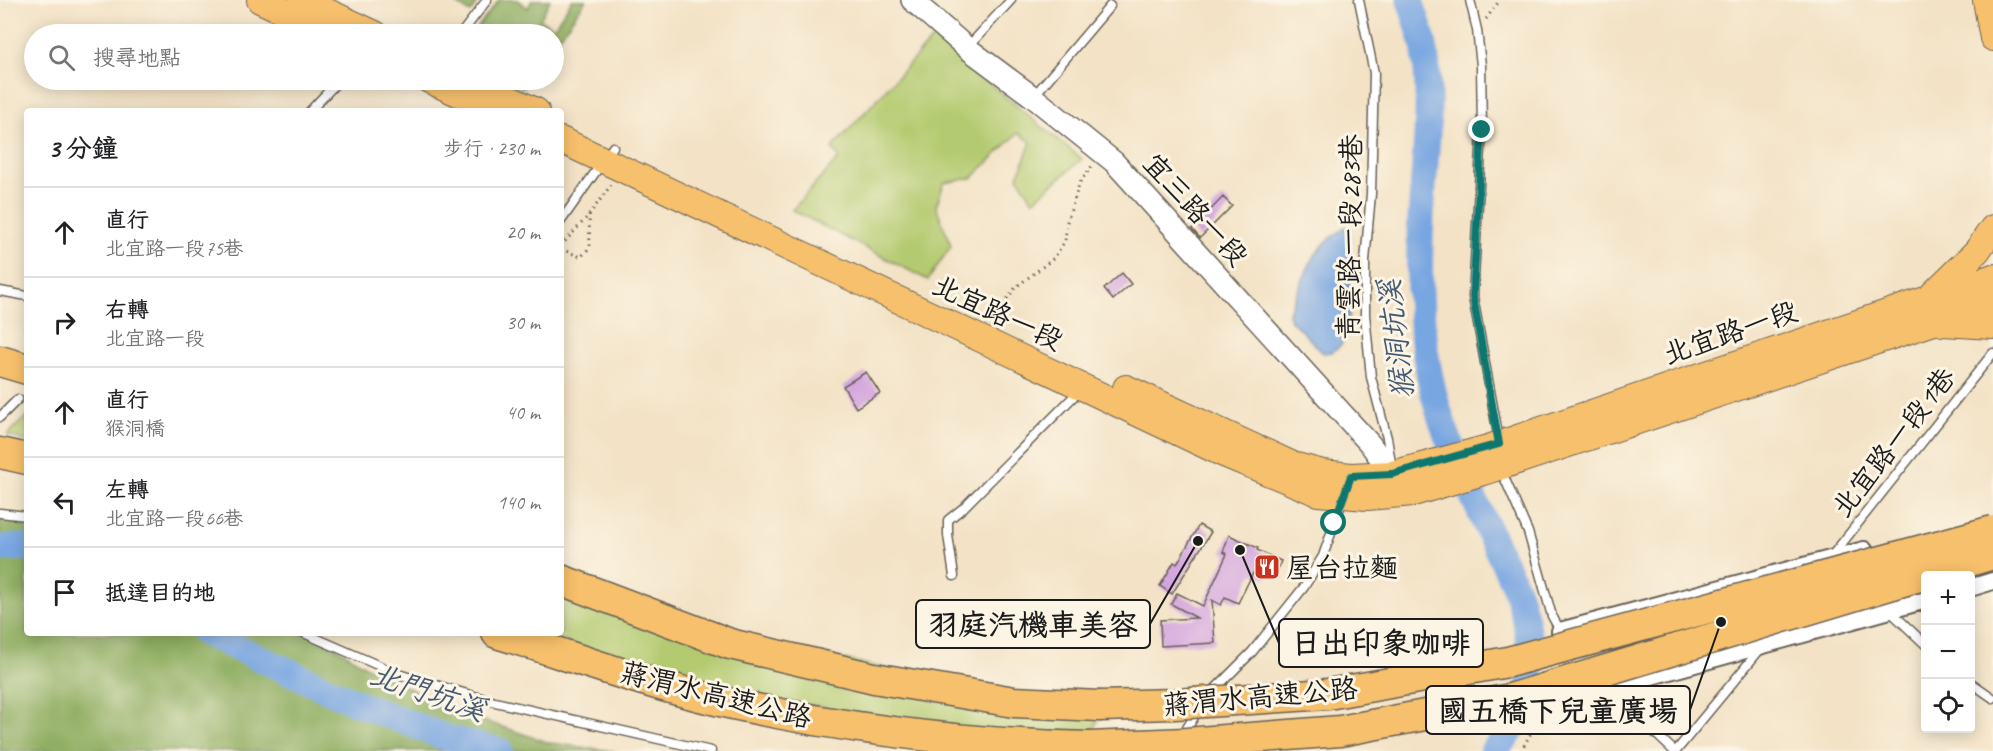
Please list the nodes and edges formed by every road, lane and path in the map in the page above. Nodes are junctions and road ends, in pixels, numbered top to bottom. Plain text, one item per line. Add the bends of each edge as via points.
1 (260, 0) edge
2 (302, 0) edge
3 (487, 0) edge
4 (912, 0) edge
5 (1011, 0) edge
6 (1359, 0) edge
7 (1470, 0) edge
8 (1500, 0) edge
9 (1986, 0) edge
10 (1110, 6) dead end
11 (312, 24) edge
12 (351, 24) edge
13 (469, 24) edge
14 (1477, 30) junction
15 (1993, 38) edge
16 (967, 48) junction
17 (330, 90) edge
18 (451, 90) edge
19 (490, 90) edge
20 (1033, 97) junction
21 (313, 108) edge
22 (490, 108) edge
23 (529, 108) edge
24 (564, 125) edge
25 (564, 141) edge
26 (1102, 152) junction
27 (613, 159) junction
28 (589, 215) junction
29 (564, 217) edge
30 (1993, 228) edge
31 (564, 244) edge
32 (564, 248) edge
33 (1993, 277) edge
34 (0, 291) edge
35 (24, 295) edge
36 (1993, 300) edge
37 (1929, 311) junction
38 (988, 325) junction
39 (1993, 326) edge
40 (1993, 353) edge
41 (0, 361) edge
42 (24, 368) edge
43 (1083, 386) junction
44 (18, 399) dead end
45 (2, 412) edge
46 (0, 453) edge
47 (1495, 457) junction
48 (24, 458) edge
49 (1405, 482) junction
50 (1348, 486) junction
51 (0, 513) edge
52 (24, 516) edge
53 (1993, 517) edge
54 (1993, 531) edge
55 (1993, 554) edge
56 (1829, 560) junction
57 (954, 576) dead end
58 (564, 581) edge
59 (1993, 581) edge
60 (1975, 587) edge
61 (1872, 596) dead end
62 (1921, 601) edge
63 (1885, 607) junction
64 (1560, 631) junction
65 (311, 636) edge
66 (506, 636) edge
67 (1921, 640) edge
68 (1762, 646) junction
69 (1580, 657) dead end
70 (1586, 666) dead end
71 (1975, 685) edge
72 (1608, 688) junction
73 (1993, 698) edge
74 (711, 751) edge
75 (1172, 751) edge
76 (1675, 751) edge

1 - 11 main road
2 - 12 main road
3 - 13 lane
4 - 16 street, 宜三路一段
5 - 16 lane
6 - 49 lane, 青雲路一段283巷 via 1374,73 1365,261 1371,377 1387,438
7 - 14 lane
8 - 14 path
9 - 15 main road
10 - 20 lane
14 - 47 lane via 1482,130 1473,297
16 - 20 street, 宜三路一段
17 - 21 lane
18 - 22 main road
19 - 23 main road
20 - 26 street, 宜三路一段
24 - 27 main road, 北宜路一段
25 - 27 main road, 北宜路一段
26 - 38 path via 1080,182 1065,241 1054,258 1016,287
26 - 49 street, 宜三路一段
27 - 28 path
27 - 29 lane
27 - 38 main road, 北宜路一段
27 - 43 main road, 北宜路一段 via 666,194
28 - 31 path
28 - 32 path via 590,247 581,257
30 - 37 main road
33 - 37 main road, 北宜路一段
34 - 35 lane
36 - 37 main road, 北宜路一段
37 - 39 main road
37 - 47 main road, 北宜路一段
38 - 50 main road, 北宜路一段 via 1293,465 1323,473
40 - 56 lane, 北宜路一段1巷
41 - 42 highway
43 - 50 main road, 北宜路一段 via 1311,491
43 - 57 lane via 948,520
44 - 45 lane
46 - 48 highway
47 - 49 main road, 北宜路一段
47 - 64 lane via 1528,532
49 - 50 main road, 北宜路一段
50 - 75 lane via 1323,556 1304,587 1252,652 1210,693
51 - 52 lane
53 - 56 street
54 - 58 highway, 蔣渭水高速公路, bridge via 1508,662 1329,694 1175,704 1014,702 874,678 730,644
55 - 66 highway, 蔣渭水高速公路, bridge via 1510,699 1340,731 1186,743 1023,746 877,729 715,699
56 - 61 lane
56 - 64 street
59 - 60 street
62 - 63 street
63 - 67 lane
63 - 68 street
64 - 69 lane
65 - 74 lane via 398,674 484,699
68 - 72 street
68 - 76 lane
70 - 72 lane
71 - 73 lane
72 - 76 lane

